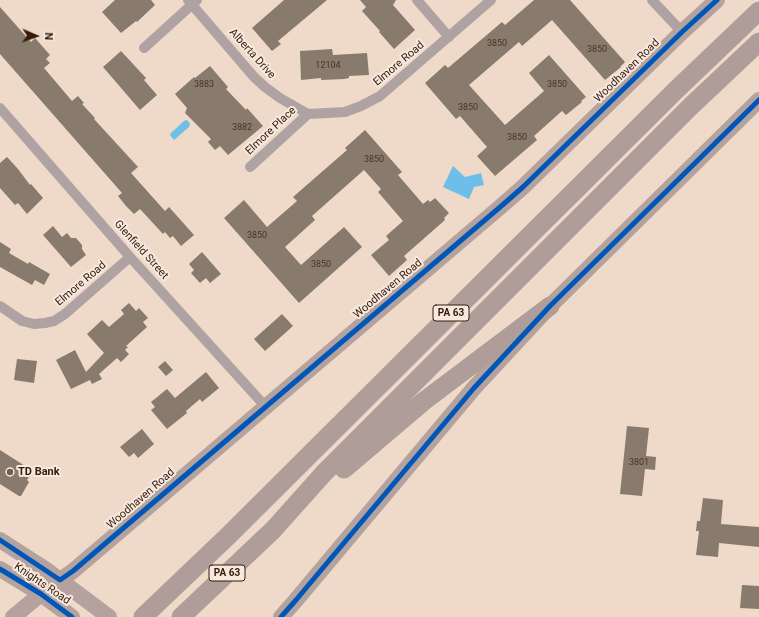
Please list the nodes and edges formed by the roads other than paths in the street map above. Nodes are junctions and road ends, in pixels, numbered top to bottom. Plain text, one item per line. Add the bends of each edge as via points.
1 (417, 0) edge
2 (491, 0) edge
3 (652, 0) edge
4 (717, 0) edge
5 (193, 2) edge
6 (759, 11) edge
7 (682, 32) junction
8 (449, 37) junction
9 (759, 42) edge
10 (144, 48) dead end
11 (759, 100) edge
12 (0, 108) edge
13 (308, 114) junction
14 (250, 167) dead end
15 (130, 257) junction
16 (0, 306) edge
17 (550, 306) junction
18 (265, 406) junction
19 (273, 530) junction
20 (0, 540) edge
21 (0, 569) edge
22 (60, 580) junction
23 (41, 594) junction
24 (13, 617) edge
25 (72, 617) edge
26 (109, 617) edge
27 (143, 617) edge
28 (181, 617) edge
29 (280, 617) edge

1 - 8 street
2 - 8 street, Elmore Road
3 - 7 street
4 - 7 main road, Woodhaven Road
5 - 10 street
5 - 13 street, Alberta Drive via 254,77 280,98
6 - 27 highway, PA 63 via 669,96
7 - 18 main road, Woodhaven Road via 517,192
8 - 13 street, Elmore Road via 380,96 362,106 345,112
9 - 19 highway, PA 63 via 691,106 324,473
11 - 17 main road
12 - 15 street, Glenfield Street
13 - 14 street, Elmore Place
15 - 16 street, Elmore Road via 54,321 34,324 22,321
15 - 18 street, Glenfield Street
17 - 19 highway via 424,401
17 - 29 main road via 474,388
18 - 22 main road, Woodhaven Road
19 - 28 highway, PA 63
20 - 22 main road, Knights Road
21 - 23 main road, Knights Road
22 - 23 main road, Woodhaven Road
22 - 26 main road, Knights Road
23 - 24 main road, Woodhaven Road
23 - 25 main road, Knights Road

